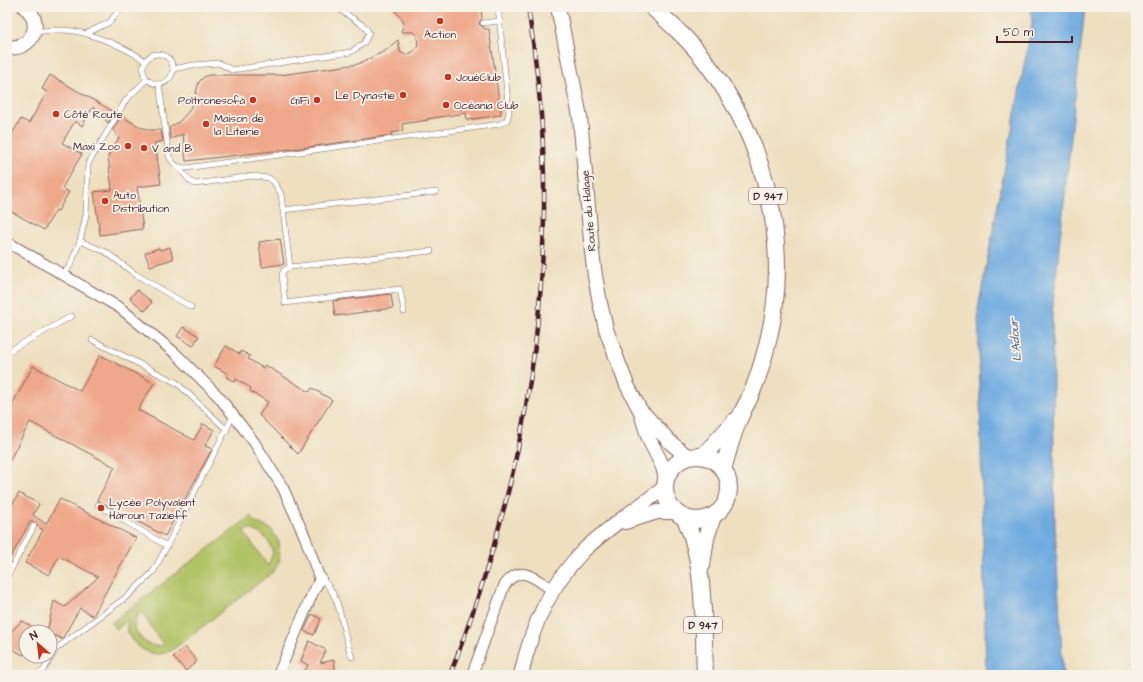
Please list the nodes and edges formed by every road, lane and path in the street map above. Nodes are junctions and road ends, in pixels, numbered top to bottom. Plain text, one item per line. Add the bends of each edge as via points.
1 (25, 7) edge
2 (121, 7) edge
3 (336, 7) edge
4 (498, 7) edge
5 (558, 7) edge
6 (652, 7) edge
7 (499, 21) junction
8 (483, 23) dead end
9 (34, 32) junction
10 (87, 33) junction
11 (7, 47) edge
12 (145, 61) junction
13 (173, 69) junction
14 (147, 79) junction
15 (159, 84) junction
16 (178, 167) junction
17 (436, 192) dead end
18 (283, 210) junction
19 (80, 241) junction
20 (7, 242) edge
21 (431, 251) dead end
22 (290, 267) junction
23 (63, 274) junction
24 (191, 307) dead end
25 (404, 312) dead end
26 (72, 316) dead end
27 (92, 340) dead end
28 (7, 352) edge
29 (640, 410) junction
30 (740, 415) junction
31 (234, 416) junction
32 (227, 430) junction
33 (696, 456) junction
34 (724, 470) junction
35 (665, 483) junction
36 (98, 505) dead end
37 (680, 514) junction
38 (712, 516) junction
39 (34, 526) dead end
40 (613, 526) junction
41 (167, 546) junction
42 (700, 574) junction
43 (7, 577) edge
44 (321, 578) junction
45 (553, 590) junction
46 (352, 657) dead end
47 (36, 675) edge
48 (278, 675) edge
49 (472, 675) edge
50 (522, 675) edge
51 (705, 675) edge

1 - 9 main road via 35,20
2 - 10 lane via 110,22
3 - 13 lane via 364,26 369,33 364,44 351,52 232,70 219,63
4 - 7 lane
5 - 29 main road, Route du Halage via 580,117 595,276 614,354
6 - 30 main road, D 947 via 679,31 705,60 726,90 758,155 768,194 775,233 775,303 760,372
7 - 8 lane
7 - 16 lane via 509,112 507,120 500,124 186,168
9 - 10 lane via 59,30
9 - 11 main road via 23,45
10 - 12 lane via 122,47
12 - 13 lane via 152,55 162,54 170,60
12 - 14 lane via 143,70
13 - 15 lane via 167,81
14 - 15 lane
14 - 19 lane via 126,100 88,164 86,215
15 - 16 lane via 169,156
16 - 18 lane via 194,184 252,176 269,178 281,194
17 - 18 lane
18 - 22 lane
19 - 23 lane via 70,266
19 - 24 lane via 106,252 135,274
20 - 23 street
21 - 22 lane
22 - 25 lane via 282,274 285,303 400,289
23 - 31 street via 120,308 176,353
26 - 28 lane
27 - 32 lane via 177,383
29 - 33 main road, Route du Halage via 671,443
29 - 35 main road, Route du Halage via 649,439 663,467
30 - 33 main road, D 947
30 - 34 main road, D 947
31 - 32 lane
31 - 44 street via 283,488
32 - 41 lane
33 - 34 main road via 714,461
33 - 35 main road via 674,465
34 - 38 main road via 729,486 728,495 720,510
35 - 37 main road via 667,500
35 - 40 main road
36 - 41 lane
37 - 38 main road via 698,519
37 - 40 main road via 657,512
37 - 42 main road, D 947 via 690,529
38 - 42 main road, D 947
39 - 43 lane
40 - 45 main road via 583,552
41 - 47 lane via 153,572 129,595 57,648 43,671
42 - 51 main road, D 947
44 - 46 lane via 334,594 347,647
44 - 48 street
45 - 49 street via 527,575 520,573 511,577 504,586
45 - 50 main road via 532,632

